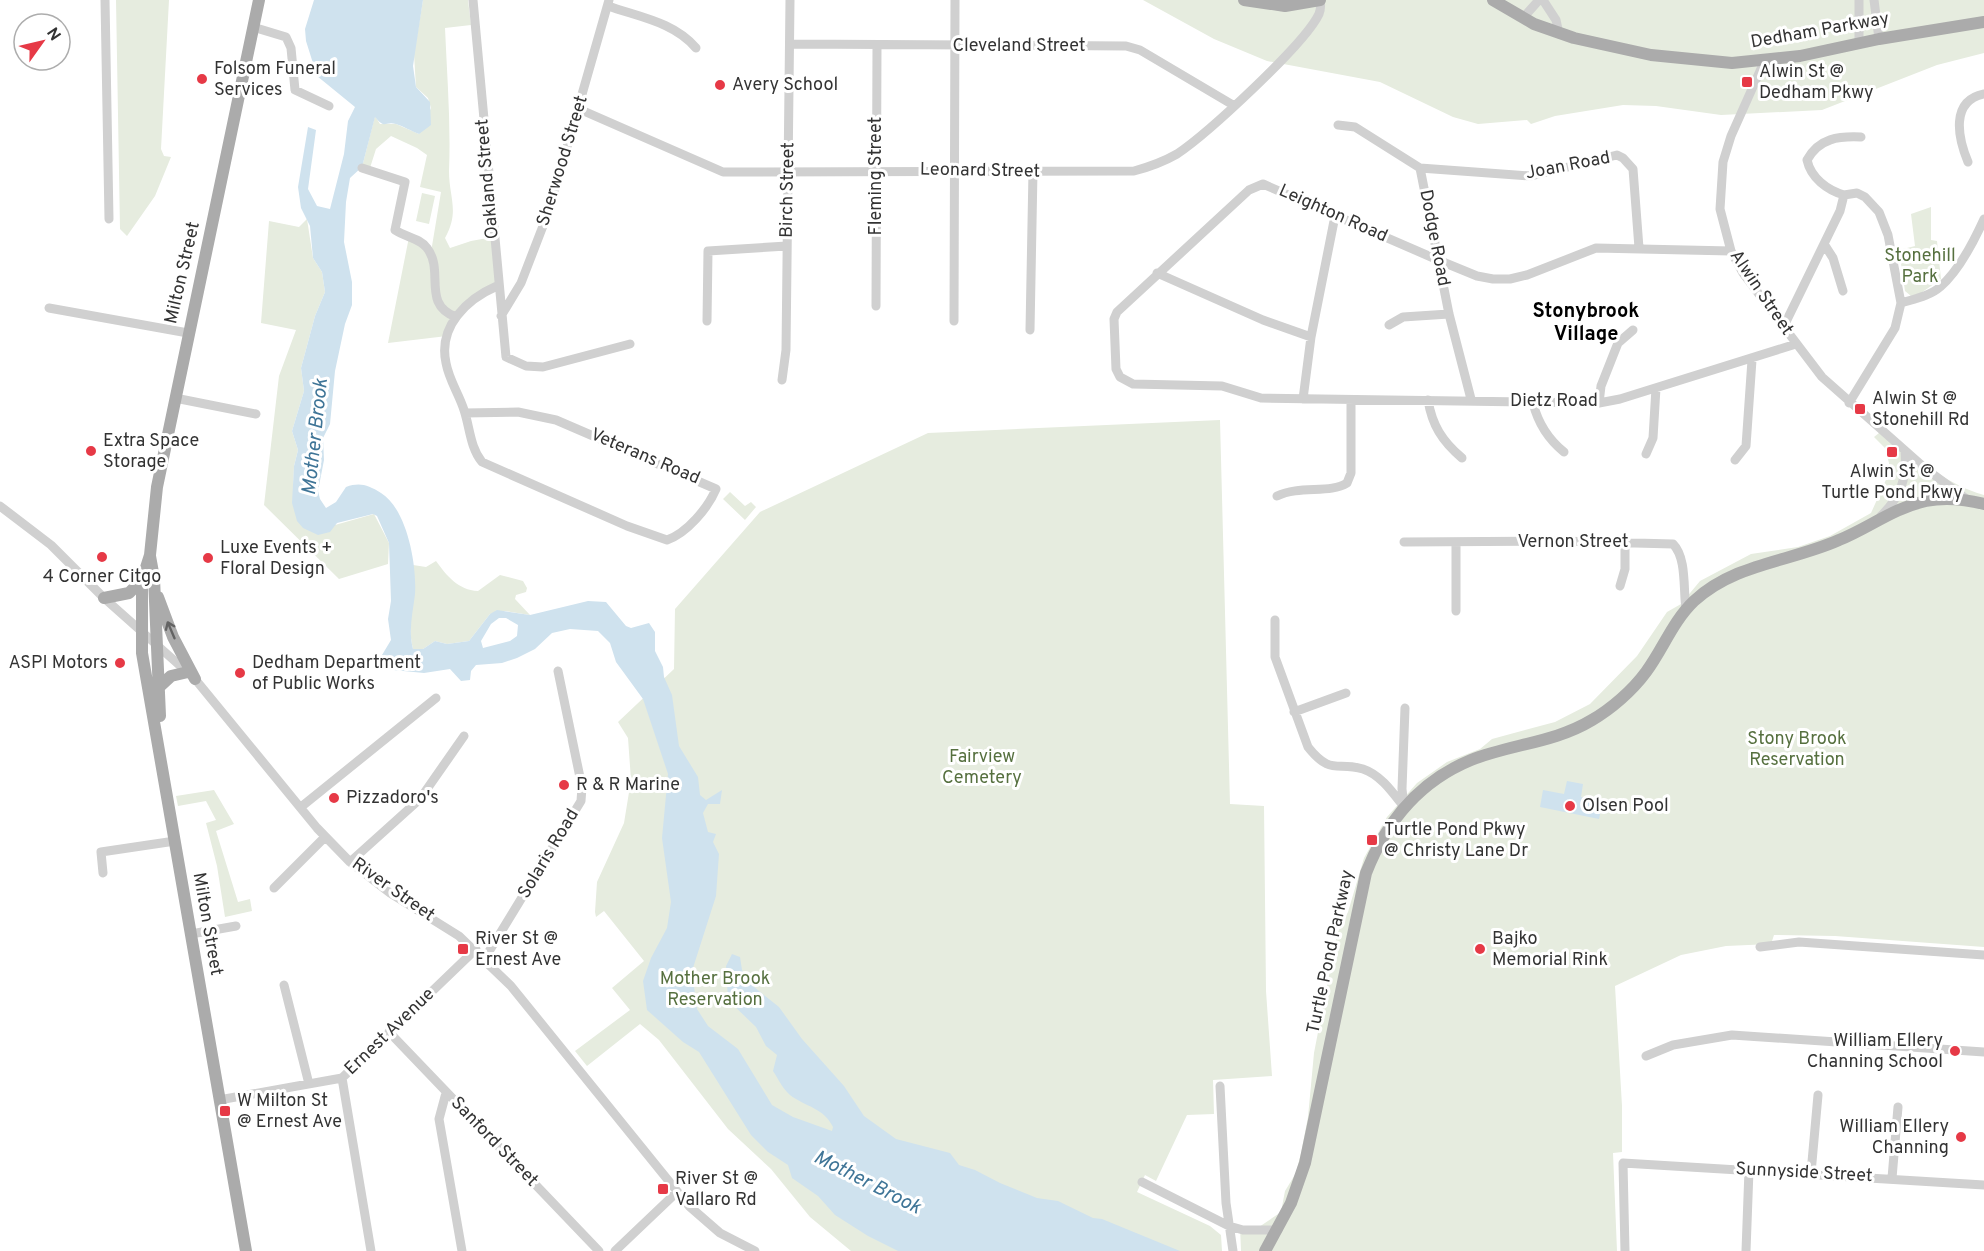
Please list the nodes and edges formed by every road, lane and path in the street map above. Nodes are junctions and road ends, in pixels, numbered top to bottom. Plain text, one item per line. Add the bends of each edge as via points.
1 (105, 0) edge
2 (259, 0) edge
3 (473, 0) edge
4 (790, 0) edge
5 (955, 0) edge
6 (1244, 0) edge
7 (1320, 0) edge
8 (1493, 0) edge
9 (1539, 0) edge
10 (1543, 0) edge
11 (1859, 0) edge
12 (1874, 0) edge
13 (608, 3) edge
14 (1523, 18) junction
15 (1984, 22) edge
16 (253, 27) junction
17 (1559, 34) junction
18 (1879, 39) junction
19 (1859, 43) junction
20 (790, 44) junction
21 (877, 45) junction
22 (954, 45) junction
23 (696, 48) dead end
24 (1764, 62) junction
25 (1984, 94) edge
26 (1233, 105) junction
27 (328, 106) dead end
28 (579, 108) junction
29 (1338, 125) dead end
30 (1861, 137) dead end
31 (1968, 162) dead end
32 (362, 168) dead end
33 (1420, 168) junction
34 (788, 170) junction
35 (875, 170) junction
36 (953, 170) junction
37 (1034, 171) junction
38 (1844, 195) junction
39 (1335, 216) junction
40 (110, 219) dead end
41 (1984, 219) edge
42 (1824, 244) junction
43 (787, 246) junction
44 (1639, 248) junction
45 (1731, 251) junction
46 (1438, 260) junction
47 (1157, 273) junction
48 (498, 286) junction
49 (1844, 291) dead end
50 (1901, 303) junction
51 (876, 306) dead end
52 (50, 308) dead end
53 (1449, 314) junction
54 (501, 316) junction
55 (456, 317) junction
56 (707, 321) dead end
57 (954, 321) dead end
58 (1389, 325) dead end
59 (1783, 328) junction
60 (1030, 330) dead end
61 (1633, 330) dead end
62 (188, 333) junction
63 (1311, 337) junction
64 (630, 344) dead end
65 (1796, 344) junction
66 (1752, 360) junction
67 (782, 380) dead end
68 (1656, 388) junction
69 (175, 398) junction
70 (1303, 399) junction
71 (1471, 399) junction
72 (1428, 400) junction
73 (1351, 401) junction
74 (1533, 403) junction
75 (1599, 403) junction
76 (1849, 403) junction
77 (465, 413) junction
78 (256, 414) dead end
79 (1564, 452) dead end
80 (1905, 452) junction
81 (1646, 453) dead end
82 (1461, 458) dead end
83 (1735, 460) dead end
84 (1277, 496) dead end
85 (1968, 500) junction
86 (1984, 504) edge
87 (0, 506) edge
88 (1879, 519) junction
89 (1625, 542) junction
90 (1404, 543) dead end
91 (1456, 543) junction
92 (148, 579) junction
93 (1620, 586) dead end
94 (104, 598) junction
95 (1686, 609) junction
96 (1456, 611) dead end
97 (1275, 620) dead end
98 (141, 631) junction
99 (156, 643) junction
100 (558, 670) dead end
101 (192, 676) junction
102 (159, 688) junction
103 (1346, 693) dead end
104 (436, 698) dead end
105 (1405, 708) dead end
106 (1294, 712) junction
107 (464, 736) dead end
108 (162, 765) junction
109 (301, 807) junction
110 (1404, 807) junction
111 (325, 837) junction
112 (175, 841) junction
113 (350, 862) junction
114 (103, 873) dead end
115 (274, 888) dead end
116 (236, 926) dead end
117 (191, 934) junction
118 (1760, 947) dead end
119 (476, 950) junction
120 (1984, 955) edge
121 (484, 958) junction
122 (284, 985) dead end
123 (389, 1032) junction
124 (1984, 1052) edge
125 (1646, 1056) dead end
126 (342, 1078) junction
127 (309, 1084) junction
128 (1220, 1086) dead end
129 (446, 1093) junction
130 (218, 1095) junction
131 (1818, 1095) dead end
132 (1898, 1107) dead end
133 (1749, 1170) junction
134 (1811, 1173) junction
135 (1892, 1178) junction
136 (1142, 1182) dead end
137 (1984, 1185) edge
138 (677, 1192) junction
139 (1229, 1226) junction
140 (1278, 1230) junction
141 (1267, 1250) edge
142 (246, 1251) edge
143 (371, 1251) edge
144 (462, 1251) edge
145 (599, 1251) edge
146 (615, 1251) edge
147 (755, 1251) edge
148 (1233, 1251) edge
149 (1625, 1251) edge
150 (1746, 1251) edge

1 - 40 street
2 - 16 main road, Milton Street
3 - 48 street, Oakland Street
4 - 20 street, Birch Street
5 - 22 street
6 - 7 main road via 1285,6
7 - 26 street, Leonard Street via 1320,10 1313,22
8 - 14 main road, Dedham Parkway
9 - 14 street
10 - 17 street via 1556,20
11 - 19 street
12 - 18 street
13 - 23 street via 673,28
13 - 28 street, Sherwood Street
14 - 17 main road, Dedham Parkway
15 - 18 main road, Dedham Parkway
16 - 27 street via 286,37 296,90
16 - 62 main road, Milton Street
17 - 24 main road, Dedham Parkway via 1651,55
18 - 19 main road, Dedham Parkway
19 - 24 main road, Dedham Parkway
20 - 21 street, Cleveland Street
20 - 34 street, Birch Street
21 - 22 street, Cleveland Street
21 - 35 street, Fleming Street
22 - 26 street, Cleveland Street via 1133,47
22 - 36 street
24 - 45 street, Alwin Street via 1723,162 1720,209
25 - 31 street via 1964,105 1960,114 1960,143
26 - 37 street, Leonard Street via 1178,153 1146,168
28 - 34 street, Leonard Street via 671,147 716,171
28 - 54 street, Sherwood Street via 538,242 521,283
29 - 33 street, Dodge Road via 1355,127
30 - 38 street via 1842,136 1826,141 1807,159 1818,180 1832,192
32 - 55 street via 405,182 395,230 427,247 433,259 439,306
33 - 44 street, Joan Road via 1531,176 1617,156 1623,158 1632,169
33 - 46 street, Dodge Road
34 - 35 street, Leonard Street
34 - 43 street, Birch Street
35 - 36 street, Leonard Street
35 - 51 street, Fleming Street
36 - 37 street, Leonard Street
36 - 57 street
37 - 60 street
38 - 42 street
38 - 50 street via 1857,193 1880,212
39 - 46 street, Leighton Road
39 - 47 street, Leighton Road via 1269,185 1256,185
39 - 63 street
41 - 50 street via 1940,288
42 - 49 street
42 - 59 street
43 - 56 street via 708,251
43 - 67 street, Birch Street
44 - 45 street, Leighton Road
44 - 46 street, Leighton Road via 1596,248 1510,279 1477,276
45 - 59 street, Alwin Street
46 - 53 street, Dodge Road
47 - 63 street
47 - 70 street, Leighton Road via 1117,312 1114,320 1116,369 1120,376 1133,384 1222,386 1262,398
48 - 54 street, Oakland Street
48 - 55 street, Veterans Road via 472,299
50 - 76 street via 1895,328
52 - 62 street
53 - 58 street via 1403,317
53 - 71 street, Dodge Road
54 - 64 street, Oakland Street via 506,357 518,364 543,367
55 - 77 street, Veterans Road via 444,354
59 - 65 street, Alwin Street
61 - 75 street via 1618,343 1601,386
62 - 69 main road, Milton Street
63 - 70 street
65 - 66 street, Dietz Road
65 - 76 street, Alwin Street
66 - 68 street, Dietz Road
66 - 83 street via 1746,446
68 - 75 street, Dietz Road
68 - 81 street via 1653,438
69 - 78 street
69 - 92 main road, Milton Street via 157,488
70 - 73 street, Dietz Road
71 - 72 street, Dietz Road
71 - 74 street, Dietz Road
72 - 73 street, Dietz Road
72 - 82 street via 1431,419 1446,445
73 - 84 street via 1352,473 1347,483 1338,487 1291,489
74 - 75 street, Dietz Road
74 - 79 street via 1536,417 1550,440
76 - 80 street, Alwin Street
77 - 77 street, Veterans Road via 474,449 489,467 660,538 667,540 680,533 704,509 716,489 556,420 518,412
80 - 85 street, Alwin Street
80 - 88 street via 1903,487
85 - 86 main road, Turtle Pond Parkway
85 - 88 main road, Turtle Pond Parkway via 1928,501
87 - 94 street, River Street via 51,545
88 - 95 main road, Turtle Pond Parkway via 1811,552 1727,578
89 - 91 street, Vernon Street
89 - 93 street via 1625,569
89 - 95 street, Vernon Street via 1673,544 1678,549
90 - 91 street, Vernon Street
91 - 96 street
92 - 94 main road via 129,593
92 - 98 main road, Milton Street
92 - 99 main road, Milton Street
101 -> 92 main road
94 - 98 street, River Street
95 - 110 main road, Turtle Pond Parkway via 1637,682 1592,720 1536,744 1472,760 1433,781
97 - 106 street via 1275,657
98 - 99 street, River Street
98 - 108 main road, Milton Street
99 - 101 street, River Street
99 - 102 main road, Milton Street
100 - 121 street, Solaris Road via 582,787 581,801
101 - 102 main road via 171,676
101 - 109 street, River Street
102 - 108 main road, Milton Street
103 - 106 street
104 - 109 street
105 - 110 street
106 - 110 street via 1315,756 1331,766 1362,768 1372,773
107 - 113 street via 420,799
108 - 112 main road, Milton Street
109 - 111 street, River Street
110 - 140 main road, Turtle Pond Parkway via 1385,831 1363,884 1307,1156 1297,1190
111 - 113 street, River Street
111 - 115 street
112 - 114 street via 101,852
112 - 117 main road, Milton Street
113 - 119 street, River Street
116 - 117 street
117 - 130 main road, Milton Street
118 - 120 street via 1799,942
119 - 121 street, River Street
119 - 123 street, Ernest Avenue
121 - 138 street, River Street
122 - 127 street
123 - 126 street, Ernest Avenue
123 - 129 street, Sanford Street
124 - 125 street via 1732,1035 1674,1046
126 - 127 street, Ernest Avenue
126 - 143 street
127 - 130 street, Ernest Avenue
128 - 139 street
129 - 144 street via 439,1119
129 - 145 street, Sanford Street
130 - 142 main road, Milton Street
131 - 134 street
132 - 135 street
133 - 134 street, Sunnyside Street
133 - 149 street, Sunnyside Street via 1623,1163
133 - 150 street
134 - 135 street, Sunnyside Street
135 - 137 street, Sunnyside Street
136 - 139 street
138 - 146 street
138 - 147 street, River Street via 714,1229
139 - 140 street
139 - 148 street
140 - 141 main road, Turtle Pond Parkway

